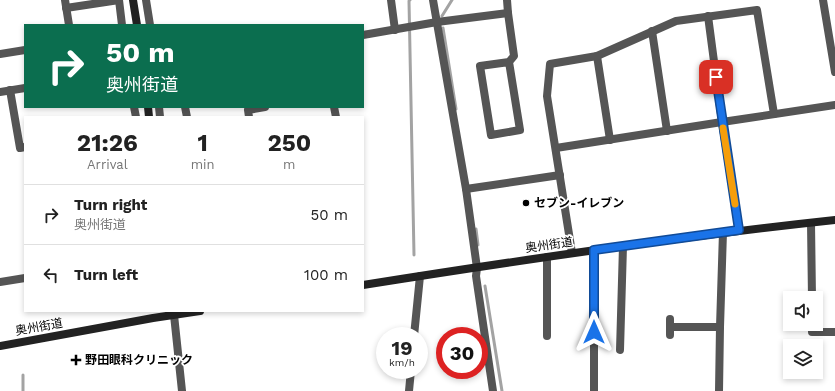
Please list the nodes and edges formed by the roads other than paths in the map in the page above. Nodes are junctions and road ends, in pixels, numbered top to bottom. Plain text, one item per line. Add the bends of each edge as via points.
1 (119, 0) edge
2 (133, 0) edge
3 (146, 0) edge
4 (390, 0) edge
5 (432, 0) edge
6 (507, 0) edge
7 (823, 0) edge
8 (66, 4) edge
9 (508, 13) junction
10 (708, 16) junction
11 (437, 22) junction
12 (69, 24) edge
13 (122, 24) edge
14 (137, 24) edge
15 (150, 24) edge
16 (395, 30) junction
17 (652, 31) junction
18 (364, 35) edge
19 (24, 50) edge
20 (0, 54) edge
21 (597, 56) junction
22 (509, 62) junction
23 (835, 72) edge
24 (24, 88) edge
25 (10, 90) junction
26 (0, 92) edge
27 (835, 105) edge
28 (259, 108) edge
29 (774, 114) junction
30 (249, 116) edge
31 (722, 122) junction
32 (667, 131) junction
33 (610, 140) junction
34 (24, 147) edge
35 (556, 148) junction
36 (560, 175) junction
37 (466, 189) junction
38 (835, 220) edge
39 (811, 223) junction
40 (739, 230) junction
41 (723, 232) junction
42 (623, 246) junction
43 (594, 250) junction
44 (572, 253) junction
45 (547, 257) junction
46 (477, 268) junction
47 (420, 276) junction
48 (24, 278) edge
49 (0, 282) edge
50 (364, 285) edge
51 (812, 291) edge
52 (187, 312) edge
53 (174, 313) edge
54 (415, 327) edge
55 (670, 327) dead end
56 (720, 327) junction
57 (812, 331) edge
58 (835, 332) edge
59 (547, 336) dead end
60 (0, 346) edge
61 (620, 350) dead end
62 (410, 379) edge
63 (182, 391) edge
64 (409, 391) edge
65 (493, 391) edge
66 (594, 391) edge
67 (719, 391) edge

1 - 8 street
1 - 13 street
2 - 14 main road
3 - 15 street
4 - 16 street
5 - 11 street
6 - 9 street
7 - 23 street
8 - 12 street
9 - 11 street
9 - 22 street via 514,56
10 - 17 street via 676,21
10 - 29 street via 757,10
10 - 31 street
11 - 16 street
11 - 37 street
16 - 18 street
17 - 21 street
17 - 32 street
19 - 20 street
21 - 33 street
21 - 35 street via 550,64 547,96
22 - 22 street via 520,130 491,135 480,66
24 - 25 street
25 - 26 street
25 - 34 street via 20,148
27 - 29 street
28 - 30 street via 248,110
29 - 31 street
31 - 32 street
31 - 40 street
32 - 33 street
33 - 35 street
35 - 36 street
36 - 37 street
36 - 44 street
37 - 46 street
38 - 39 main road, 奥州街道
39 - 40 main road, 奥州街道
39 - 51 street
40 - 41 main road, 奥州街道
41 - 42 main road, 奥州街道
41 - 56 street
42 - 43 main road, 奥州街道
42 - 61 street
43 - 44 main road, 奥州街道
43 - 66 street
44 - 45 main road, 奥州街道
45 - 46 main road, 奥州街道
45 - 59 street
46 - 47 main road, 奥州街道
46 - 65 street via 476,276
47 - 50 main road, 奥州街道
47 - 54 street
48 - 49 street
52 - 53 main road, 奥州街道
53 - 60 main road, 奥州街道
53 - 63 street
55 - 56 street
56 - 67 street
57 - 58 street
62 - 64 street

